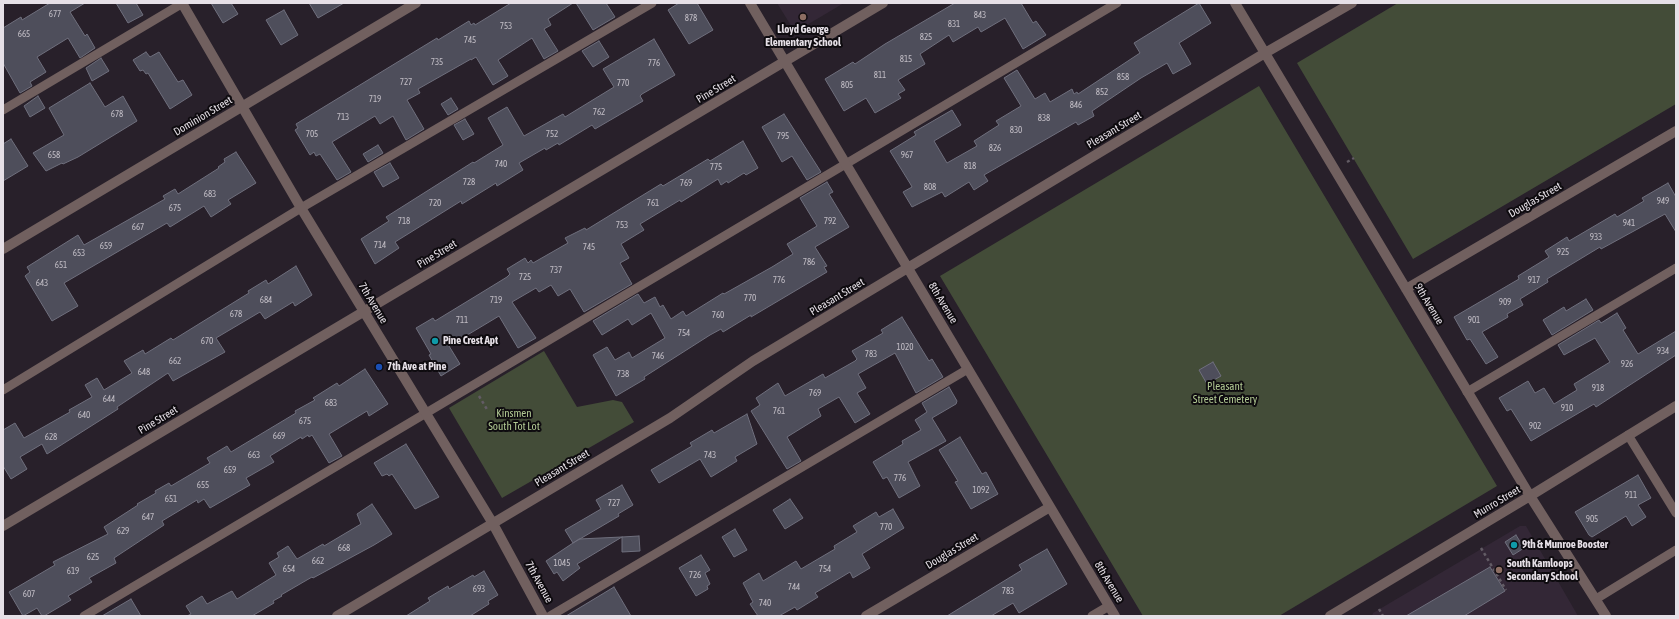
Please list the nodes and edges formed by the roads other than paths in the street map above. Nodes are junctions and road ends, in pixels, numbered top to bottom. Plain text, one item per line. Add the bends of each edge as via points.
1 (183, 3) edge
2 (416, 3) edge
3 (652, 3) edge
4 (750, 3) edge
5 (883, 3) edge
6 (1117, 3) edge
7 (1235, 3) edge
8 (1352, 3) edge
9 (1265, 53) junction
10 (785, 62) junction
11 (242, 107) junction
12 (3, 110) edge
13 (1676, 131) edge
14 (846, 163) junction
15 (301, 208) junction
16 (3, 249) edge
17 (908, 268) junction
18 (1676, 268) edge
19 (1406, 289) junction
20 (364, 311) junction
21 (968, 369) junction
22 (3, 390) edge
23 (1467, 392) junction
24 (1676, 406) edge
25 (426, 413) junction
26 (1628, 435) junction
27 (1530, 496) junction
28 (1050, 507) junction
29 (1676, 513) edge
30 (492, 522) junction
31 (3, 526) edge
32 (1676, 550) edge
33 (1596, 599) junction
34 (1109, 606) junction
35 (84, 616) edge
36 (337, 616) edge
37 (543, 616) edge
38 (550, 616) edge
39 (866, 616) edge
40 (1092, 616) edge
41 (1116, 616) edge
42 (1330, 616) edge
43 (1606, 616) edge

1 - 11 street, 7th Avenue
1 - 12 lane
2 - 11 street, Dominion Street
3 - 15 lane
4 - 10 street, 8th Avenue
5 - 10 street, Pine Street
6 - 14 lane
7 - 9 street, 9th Avenue
8 - 9 street, Pleasant Street
9 - 17 street, Pleasant Street
9 - 19 street, 9th Avenue
10 - 14 street, 8th Avenue
10 - 20 street, Pine Street
11 - 15 street, 7th Avenue
11 - 16 street, Dominion Street
13 - 19 street, Douglas Street
14 - 17 street, 8th Avenue
14 - 25 lane
15 - 20 street, 7th Avenue
15 - 22 lane
17 - 21 street, 8th Avenue
17 - 30 street, Pleasant Street via 753,361 670,418
18 - 23 lane
19 - 23 street, 9th Avenue
20 - 25 street, 7th Avenue
20 - 31 street, Pine Street
21 - 28 street, 8th Avenue
21 - 38 lane
23 - 27 street, 9th Avenue
24 - 26 street, Munro Street
25 - 30 street, 7th Avenue
25 - 35 lane
26 - 27 street, Munro Street
26 - 29 lane
27 - 33 street, 9th Avenue
27 - 42 street, Munro Street
28 - 34 street, 8th Avenue
28 - 39 street, Douglas Street
30 - 36 street, Pleasant Street
30 - 37 street, 7th Avenue
32 - 33 lane
33 - 43 street, 9th Avenue
34 - 40 lane
34 - 41 street, 8th Avenue

